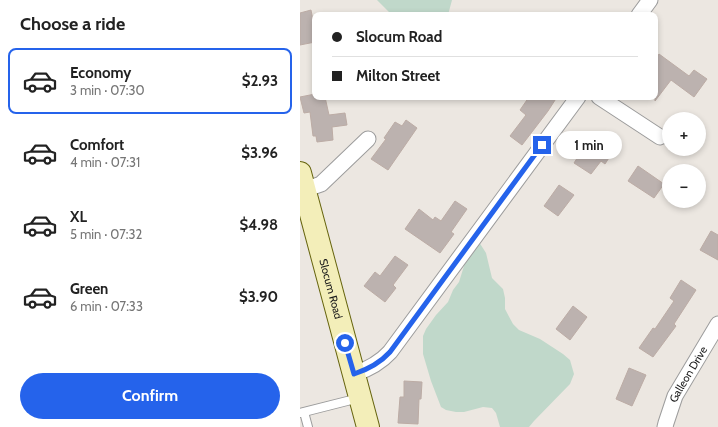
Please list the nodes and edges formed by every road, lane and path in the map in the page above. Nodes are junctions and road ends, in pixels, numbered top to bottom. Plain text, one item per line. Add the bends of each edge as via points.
1 (650, 0) edge
2 (641, 12) edge
3 (576, 100) edge
4 (604, 100) edge
5 (660, 137) dead end
6 (368, 139) dead end
7 (302, 182) edge
8 (305, 215) edge
9 (718, 324) edge
10 (354, 374) junction
11 (360, 397) junction
12 (302, 412) edge
13 (308, 427) edge
14 (368, 427) edge
15 (665, 427) edge

1 - 2 street
3 - 10 street via 390,352 376,365
4 - 5 street
6 - 7 street via 321,184
7 - 8 main road, Slocum Road
8 - 10 main road, Slocum Road
9 - 15 street, Galleon Drive via 675,396
10 - 11 main road, Slocum Road
11 - 12 lane
11 - 14 main road, Slocum Road
12 - 13 lane

